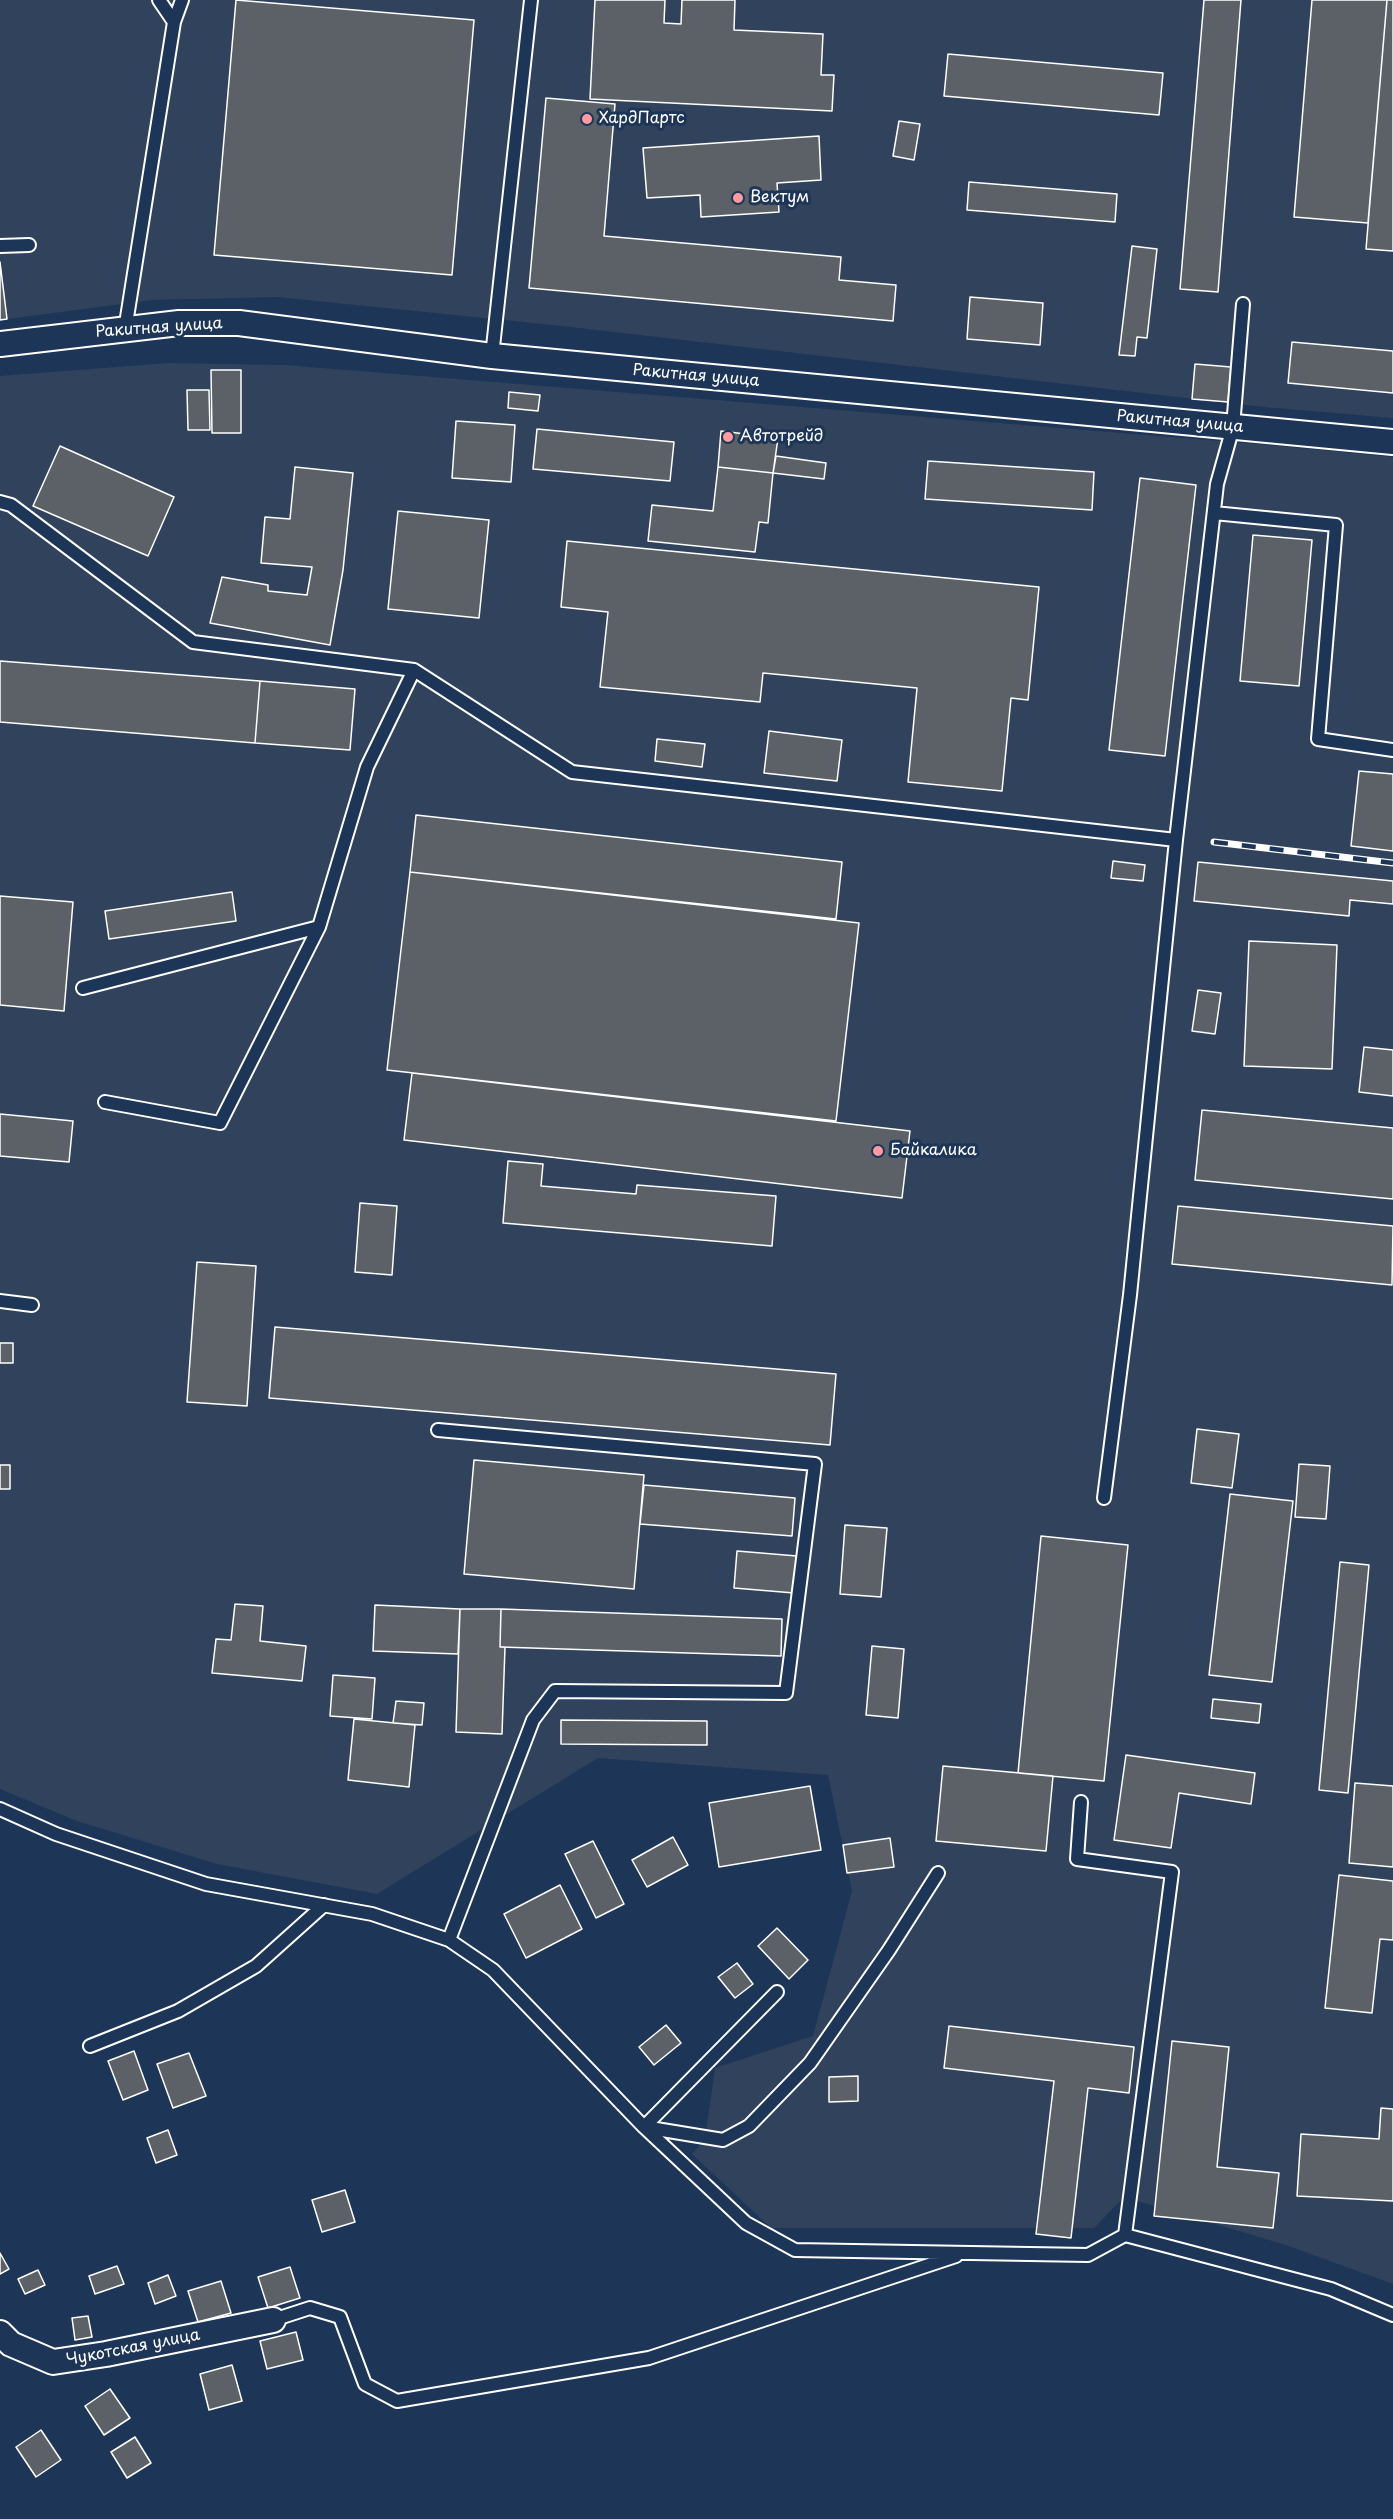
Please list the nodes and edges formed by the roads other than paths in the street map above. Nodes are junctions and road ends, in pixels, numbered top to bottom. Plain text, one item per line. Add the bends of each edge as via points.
1 (159, 0) edge
2 (182, 0) edge
3 (531, 0) edge
4 (174, 21) junction
5 (29, 245) dead end
6 (0, 246) edge
7 (1243, 304) dead end
8 (125, 330) junction
9 (0, 344) edge
10 (492, 356) junction
11 (1233, 427) junction
12 (1393, 442) edge
13 (0, 502) edge
14 (1214, 513) junction
15 (414, 670) junction
16 (1393, 750) edge
17 (1176, 840) junction
18 (319, 927) junction
19 (83, 988) dead end
20 (105, 1102) dead end
21 (0, 1301) edge
22 (32, 1305) dead end
23 (438, 1430) dead end
24 (1104, 1498) dead end
25 (1081, 1802) dead end
26 (0, 1809) edge
27 (938, 1873) dead end
28 (324, 1905) junction
29 (449, 1940) junction
30 (777, 1992) dead end
31 (90, 2046) dead end
32 (644, 2127) junction
33 (1125, 2235) junction
34 (966, 2253) junction
35 (1393, 2315) edge
36 (273, 2320) joint
37 (0, 2334) edge

1 - 4 lane
2 - 4 lane
3 - 10 lane
4 - 8 lane
5 - 6 lane
7 - 11 lane
8 - 9 street, Ракитная улица
8 - 10 street, Ракитная улица via 179,323 239,323
10 - 11 street, Ракитная улица
11 - 12 street, Ракитная улица
11 - 14 lane via 1217,484
13 - 15 lane via 11,505 193,642
14 - 16 lane via 1336,525 1318,739
14 - 17 lane
15 - 17 lane via 572,772
15 - 18 lane via 367,767
17 - 24 lane via 1130,1295
18 - 19 lane
18 - 20 lane via 220,1123
21 - 22 lane
23 - 29 lane via 815,1464 786,1693 555,1691 533,1720
25 - 33 lane via 1077,1859 1172,1872
26 - 28 lane via 56,1834 206,1884
27 - 32 lane via 810,2063 749,2126 723,2140
28 - 29 lane via 372,1914
28 - 31 lane via 256,1966 178,2011
29 - 32 lane via 493,1970
30 - 32 lane
32 - 34 lane via 746,2223 795,2250
33 - 34 lane via 1088,2255
33 - 35 lane via 1331,2289
34 - 36 lane via 649,2358 397,2401 365,2384 340,2317 310,2308
36 - 37 street, Чукотская улица via 53,2362 11,2344

